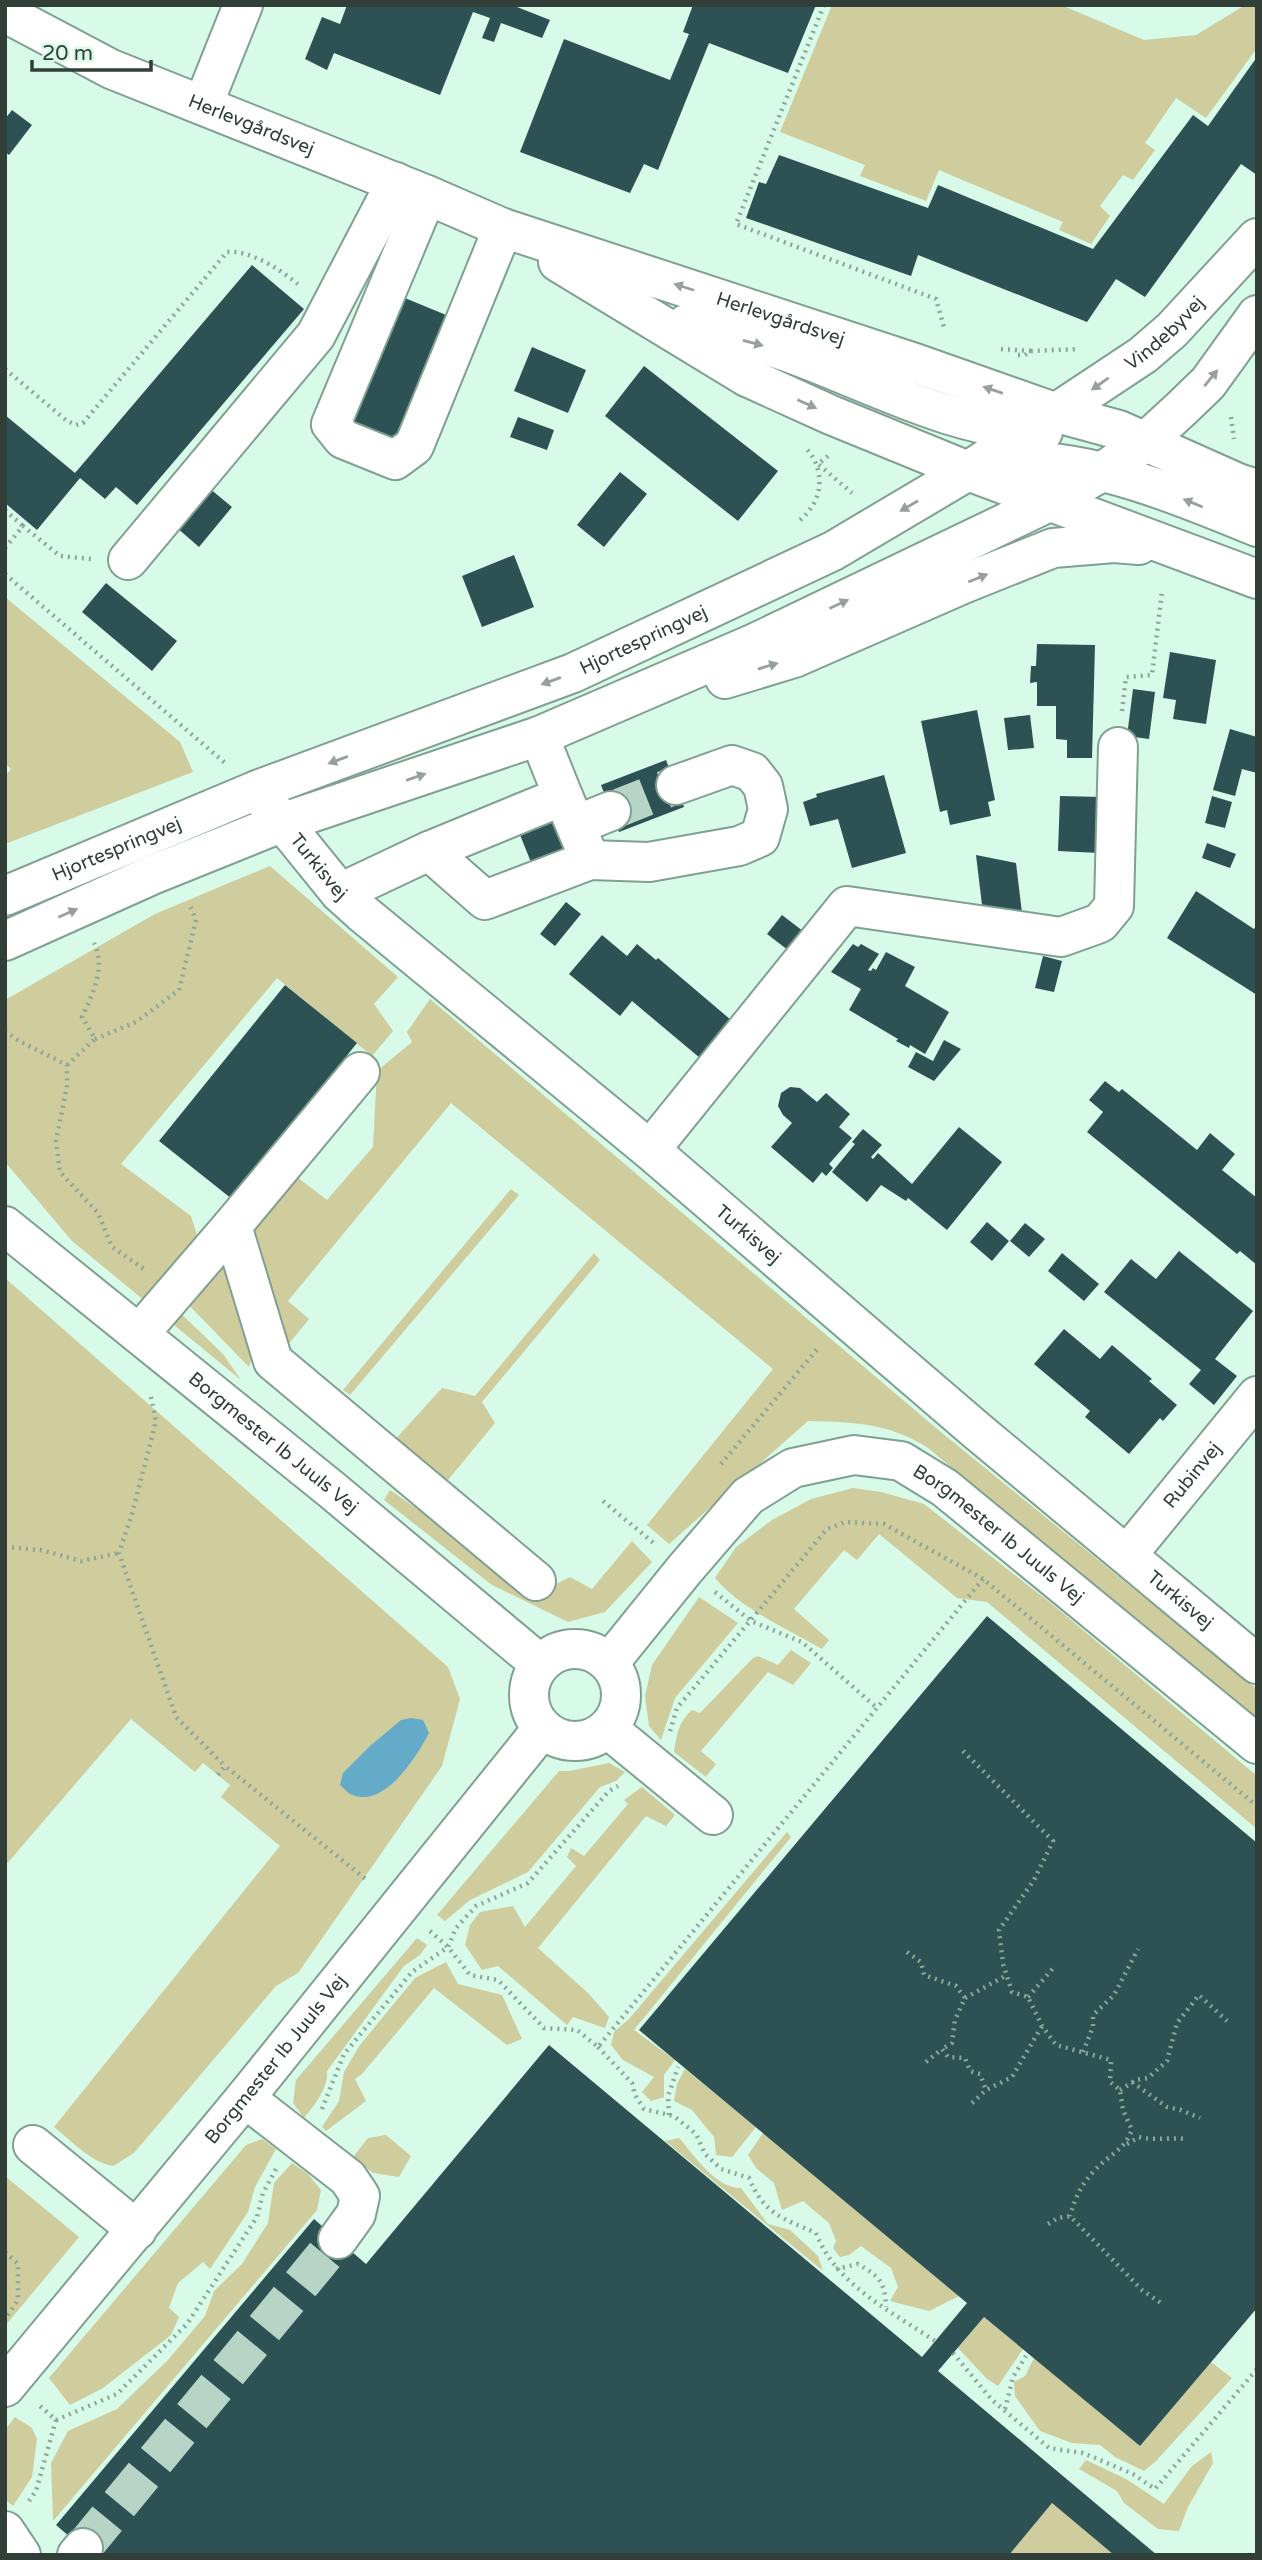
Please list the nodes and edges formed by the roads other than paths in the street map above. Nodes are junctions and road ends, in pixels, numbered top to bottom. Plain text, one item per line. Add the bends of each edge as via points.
1 (243, 5) edge
2 (5, 13) edge
3 (203, 105) junction
4 (412, 188) junction
5 (503, 228) junction
6 (1257, 238) edge
7 (640, 312) junction
8 (1257, 315) edge
9 (1131, 436) junction
10 (1064, 443) junction
11 (968, 471) junction
12 (1257, 489) edge
13 (1049, 502) junction
14 (1257, 527) edge
15 (1182, 550) junction
16 (128, 560) road end
17 (1257, 579) edge
18 (539, 736) junction
19 (1118, 747) road end
20 (676, 785) tunnel mouth
21 (257, 790) junction
22 (570, 811) junction
23 (611, 811) tunnel mouth
24 (281, 823) junction
25 (429, 851) junction
26 (590, 860) junction
27 (340, 893) junction
28 (5, 896) edge
29 (5, 941) edge
30 (360, 1072) dead end
31 (650, 1150) junction
32 (5, 1226) edge
33 (232, 1226) junction
34 (139, 1334) junction
35 (1257, 1396) edge
36 (1127, 1555) junction
37 (536, 1581) dead end
38 (609, 1663) junction
39 (540, 1664) junction
40 (1257, 1664) edge
41 (542, 1729) junction
42 (608, 1729) junction
43 (1257, 1744) edge
44 (713, 1815) dead end
45 (245, 2098) junction
46 (33, 2145) dead end
47 (137, 2230) junction
48 (338, 2239) tunnel mouth
49 (18, 2393) edge

1 - 3 street
2 - 3 street, Herlevgårdsvej via 111,69
3 - 4 street, Herlevgårdsvej
4 - 5 street, Herlevgårdsvej
4 - 5 street via 331,424 343,439 395,460 414,446
4 - 16 street via 316,335
5 - 7 street, Herlevgårdsvej
10 -> 5 street, Herlevgårdsvej via 915,363
6 -> 10 street, Vindebyvej
7 -> 10 street via 783,351 950,416
7 -> 11 street, Herlevgårdsvej via 747,377
9 -> 8 street via 1181,409 1208,383
9 - 10 street
9 - 10 street
9 - 12 street
10 - 11 street, Hjortespringvej
10 - 11 street
10 - 13 street, Hjortespringvej
14 -> 10 street via 1164,491
11 - 13 street, Herlevgårdsvej
11 -> 21 street, Hjortespringvej via 833,551 573,673
13 - 15 street, Herlevgårdsvej
18 -> 13 street, Hjortespringvej via 755,643
15 - 17 street
18 -> 15 street via 794,658 1053,548 1114,543
18 - 22 street
24 -> 18 street, Hjortespringvej
19 - 31 street via 1114,906 1100,923 1061,937 847,906
20 - 26 street via 732,765 752,772 763,786 768,809 760,837 739,846 649,862
21 - 24 street, Turkisvej
21 - 28 street, Hjortespringvej
22 - 23 street
22 - 25 street
22 - 26 street
24 - 27 street, Turkisvej
29 -> 24 street, Hjortespringvej
25 - 26 street via 485,900
25 - 27 street
27 - 31 street, Turkisvej
30 - 33 street
31 - 36 street, Turkisvej
32 - 34 street, Borgmester Ib Juuls Vej
33 - 34 street
33 - 37 street via 273,1361
34 - 39 street, Borgmester Ib Juuls Vej
35 - 36 street, Rubinvej
36 - 40 street, Turkisvej
38 - 39 street via 587,1650 561,1650
38 - 42 street via 620,1684 620,1708
38 - 43 street, Borgmester Ib Juuls Vej via 748,1496 793,1468 854,1455 901,1461 945,1488
39 - 41 street via 529,1685 529,1697 530,1709
41 - 42 street via 563,1741 587,1741
41 - 45 street, Borgmester Ib Juuls Vej
42 - 44 street
45 - 47 street, Borgmester Ib Juuls Vej
45 - 48 street via 348,2178 360,2196 356,2214
46 - 47 street
47 - 49 street, Borgmester Ib Juuls Vej

